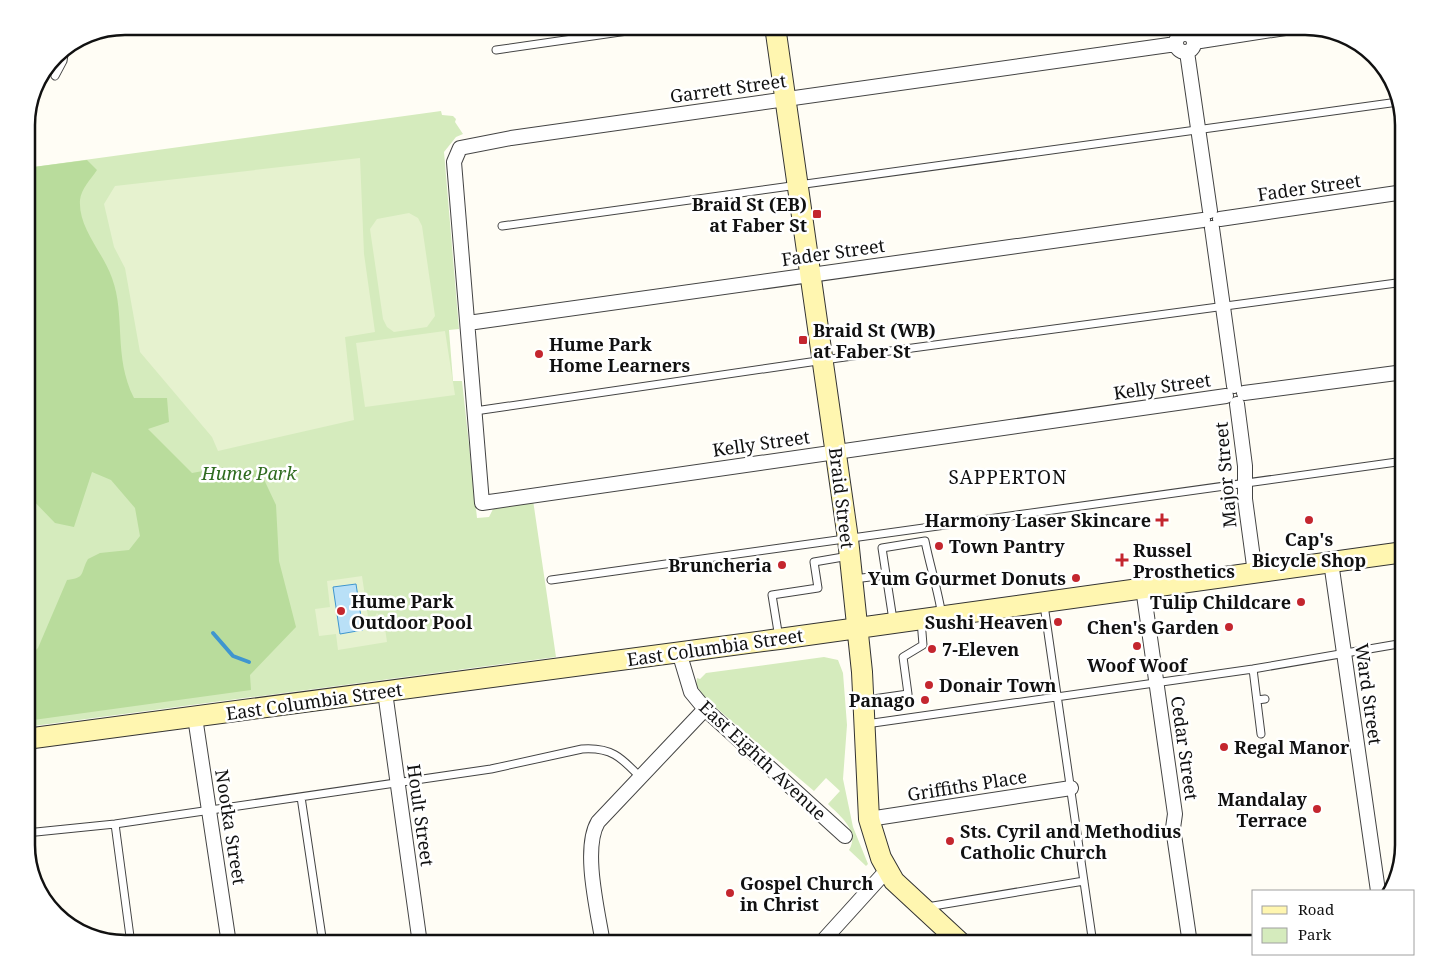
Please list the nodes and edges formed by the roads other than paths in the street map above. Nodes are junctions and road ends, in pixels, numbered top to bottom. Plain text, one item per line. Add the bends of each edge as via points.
1 (600, 35) edge
2 (776, 35) edge
3 (1225, 35) edge
4 (1185, 40) edge
5 (496, 50) dead end
6 (63, 59) edge
7 (55, 76) dead end
8 (786, 99) junction
9 (1392, 103) edge
10 (1199, 130) junction
11 (799, 186) junction
12 (1395, 193) edge
13 (1211, 219) junction
14 (502, 226) dead end
15 (810, 275) junction
16 (1395, 283) edge
17 (1224, 307) junction
18 (468, 322) junction
19 (823, 360) junction
20 (1395, 373) edge
21 (1235, 395) junction
22 (475, 412) junction
23 (836, 451) junction
24 (1395, 461) edge
25 (1245, 483) junction
26 (849, 547) junction
27 (1395, 553) edge
28 (1331, 562) junction
29 (1255, 573) junction
30 (886, 575) junction
31 (852, 579) junction
32 (551, 580) dead end
33 (1144, 588) junction
34 (1044, 602) junction
35 (942, 616) junction
36 (921, 619) junction
37 (893, 623) junction
38 (857, 628) junction
39 (779, 639) junction
40 (1395, 644) edge
41 (679, 652) junction
42 (1345, 652) junction
43 (1252, 669) junction
44 (1157, 682) junction
45 (385, 692) junction
46 (1058, 696) junction
47 (864, 700) junction
48 (705, 709) junction
49 (195, 717) junction
50 (865, 724) junction
51 (1261, 734) dead end
52 (35, 739) edge
53 (640, 777) junction
54 (398, 782) junction
55 (1071, 788) junction
56 (301, 797) junction
57 (209, 810) junction
58 (869, 819) junction
59 (114, 824) junction
60 (35, 832) edge
61 (845, 836) dead end
62 (887, 870) junction
63 (1084, 882) junction
64 (1378, 890) edge
65 (922, 908) junction
66 (130, 935) edge
67 (228, 935) edge
68 (322, 935) edge
69 (419, 935) edge
70 (601, 935) edge
71 (828, 935) edge
72 (952, 935) edge
73 (1092, 935) edge
74 (1189, 935) edge

1 - 5 lane
2 - 8 main road, Braid Street
3 - 4 street, Garrett Street
4 - 8 street, Garrett Street
4 - 10 street, Major Street
6 - 7 lane
8 - 11 main road, Braid Street
8 - 18 street, Garrett Street via 460,148 454,162
9 - 10 lane
10 - 11 lane
10 - 13 street, Major Street
11 - 14 lane
11 - 15 main road, Braid Street
12 - 13 street, Fader Street
13 - 15 street, Fader Street
13 - 17 street, Major Street
15 - 18 street, Fader Street
15 - 19 main road, Braid Street
16 - 17 lane
17 - 19 lane
17 - 21 street, Major Street
18 - 22 street, Kelly Street
19 - 22 lane
19 - 23 main road, Braid Street
20 - 21 street, Kelly Street
21 - 23 street, Kelly Street
21 - 25 street, Major Street
22 - 23 street, Kelly Street via 482,503
23 - 26 main road, Braid Street
24 - 25 lane
25 - 26 lane
25 - 29 street, Major Street
26 - 31 main road, Braid Street
26 - 32 lane
26 - 39 lane via 814,562 818,588 772,595
27 - 28 main road, East Columbia Street
28 - 29 main road, East Columbia Street
28 - 42 street, Ward Street
29 - 33 main road, East Columbia Street
30 - 31 lane
30 - 35 lane via 882,548 926,541
30 - 37 lane
31 - 38 main road, Braid Street
33 - 34 main road, East Columbia Street
33 - 44 street, Cedar Street
34 - 35 main road, East Columbia Street
34 - 46 lane
35 - 36 main road, East Columbia Street
36 - 37 main road, East Columbia Street
36 - 47 lane via 924,645 903,657 908,694
37 - 38 main road, East Columbia Street
38 - 39 main road, East Columbia Street
38 - 47 main road, Braid Street
39 - 41 main road, East Columbia Street
40 - 42 lane
41 - 45 main road, East Columbia Street
41 - 48 street, East Eighth Avenue via 691,692
42 - 43 lane via 1328,658
42 - 64 street, Ward Street
43 - 44 lane
43 - 51 lane via 1261,700
44 - 46 lane
44 - 74 street, Cedar Street
45 - 49 main road, East Columbia Street
45 - 54 street, Hoult Street
46 - 50 lane
46 - 55 lane
47 - 50 main road, Braid Street
48 - 53 street
48 - 61 street, East Eighth Avenue
49 - 52 main road, East Columbia Street
49 - 57 street, Nootka Street
50 - 58 main road, Braid Street
53 - 54 lane via 618,756 597,748 491,769
53 - 70 street via 598,822 590,840
54 - 56 lane
54 - 69 street, Hoult Street
55 - 58 street, Griffiths Place
55 - 63 lane
56 - 57 lane
56 - 68 lane
57 - 59 lane
57 - 67 street, Nootka Street
58 - 62 main road, Braid Street
59 - 60 lane
59 - 66 lane
62 - 65 main road
62 - 71 street
63 - 65 lane
63 - 73 lane
65 - 72 main road

